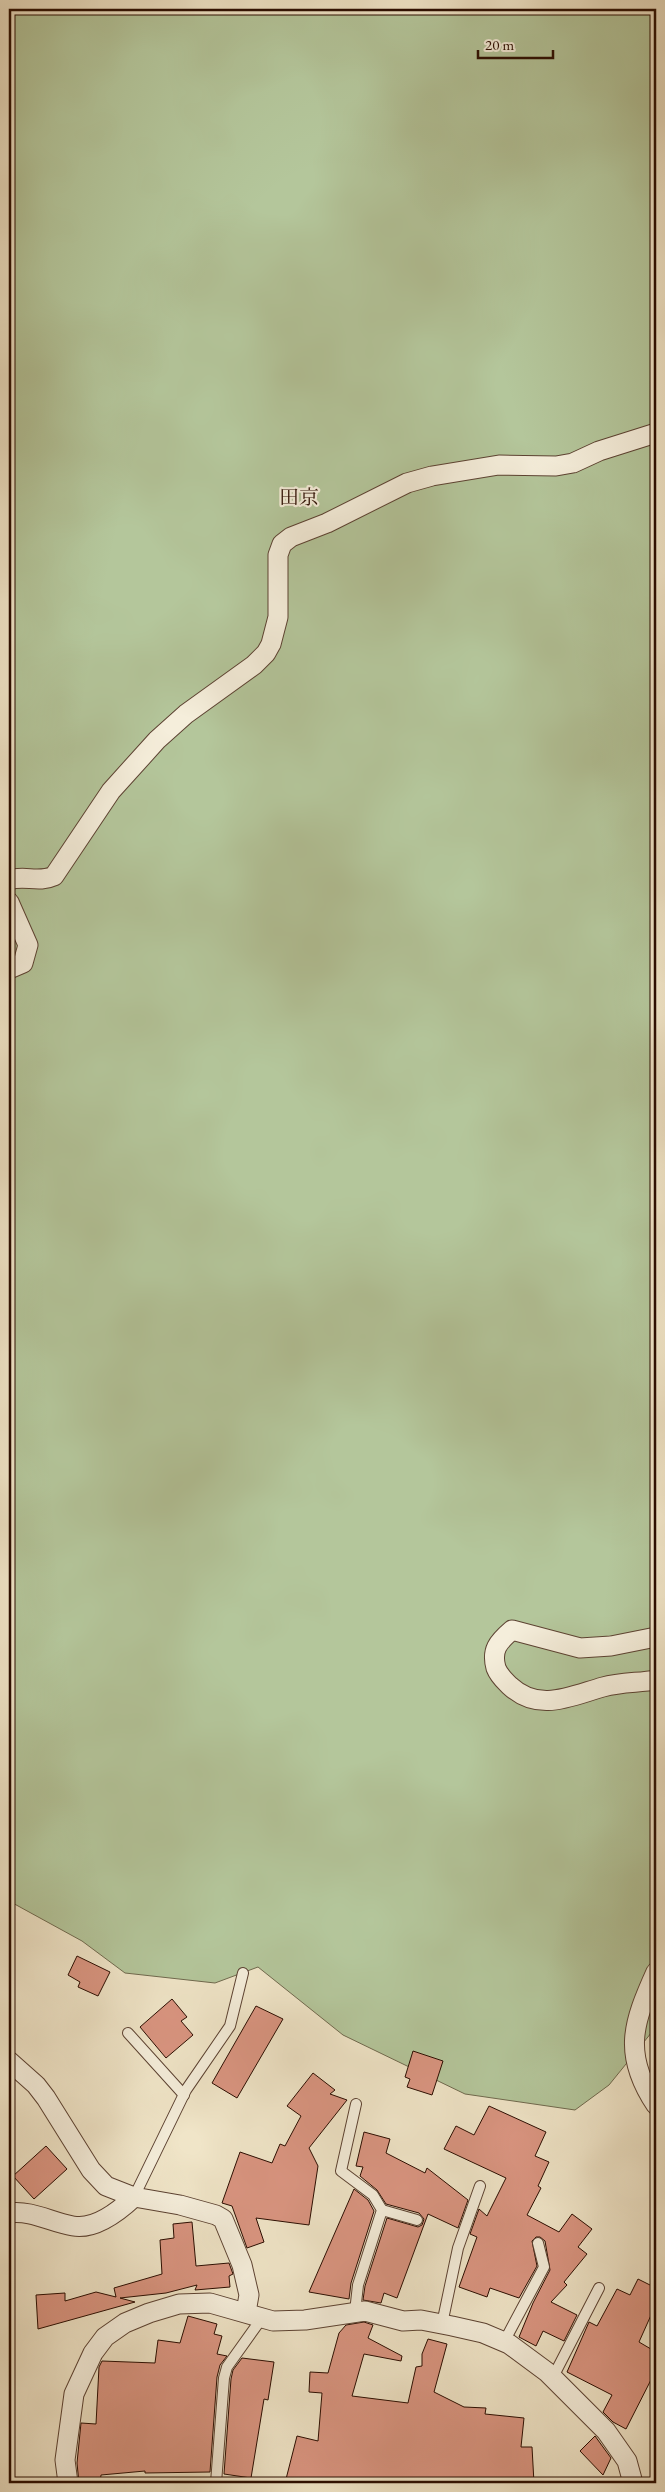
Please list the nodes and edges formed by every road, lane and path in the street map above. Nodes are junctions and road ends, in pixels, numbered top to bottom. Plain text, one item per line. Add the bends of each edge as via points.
1 (656, 433) edge
2 (9, 880) edge
3 (9, 902) edge
4 (9, 970) edge
5 (656, 1637) edge
6 (656, 1680) edge
7 (656, 1972) edge
8 (243, 1973) dead end
9 (128, 2033) dead end
10 (9, 2061) edge
11 (184, 2095) junction
12 (356, 2104) dead end
13 (656, 2105) edge
14 (480, 2186) dead end
15 (134, 2198) junction
16 (382, 2210) junction
17 (9, 2213) edge
18 (417, 2220) dead end
19 (538, 2243) dead end
20 (599, 2288) dead end
21 (354, 2312) junction
22 (254, 2315) junction
23 (442, 2324) junction
24 (504, 2342) junction
25 (553, 2377) junction
26 (68, 2483) edge
27 (216, 2483) edge
28 (633, 2483) edge

1 - 2 street via 573,463 475,467 407,483 327,523 290,537 282,544 278,555 278,617 272,644 266,653 157,740 111,791 54,876 45,881
3 - 4 street via 28,944 23,963
5 - 6 street via 580,1648 512,1630 498,1641 493,1656 498,1675 513,1689 545,1702 573,1698 627,1682
7 - 13 street via 633,2030 635,2061
8 - 11 lane via 230,2026
9 - 11 lane
10 - 15 street via 46,2098 91,2170 106,2186
11 - 15 lane
12 - 16 lane via 342,2171 373,2195
14 - 23 lane via 458,2248
15 - 17 street via 120,2210 81,2227 21,2212
15 - 22 street via 180,2206 224,2219 242,2265
16 - 18 lane
16 - 21 lane via 358,2285
19 - 24 lane via 544,2267
20 - 25 lane
21 - 22 street via 305,2320 273,2321
21 - 23 street
22 - 26 street via 210,2303 179,2304 125,2323 105,2337 93,2353 74,2394 65,2460
22 - 27 lane via 224,2378
23 - 24 street via 483,2333
24 - 25 street
25 - 28 street via 606,2431 627,2461

